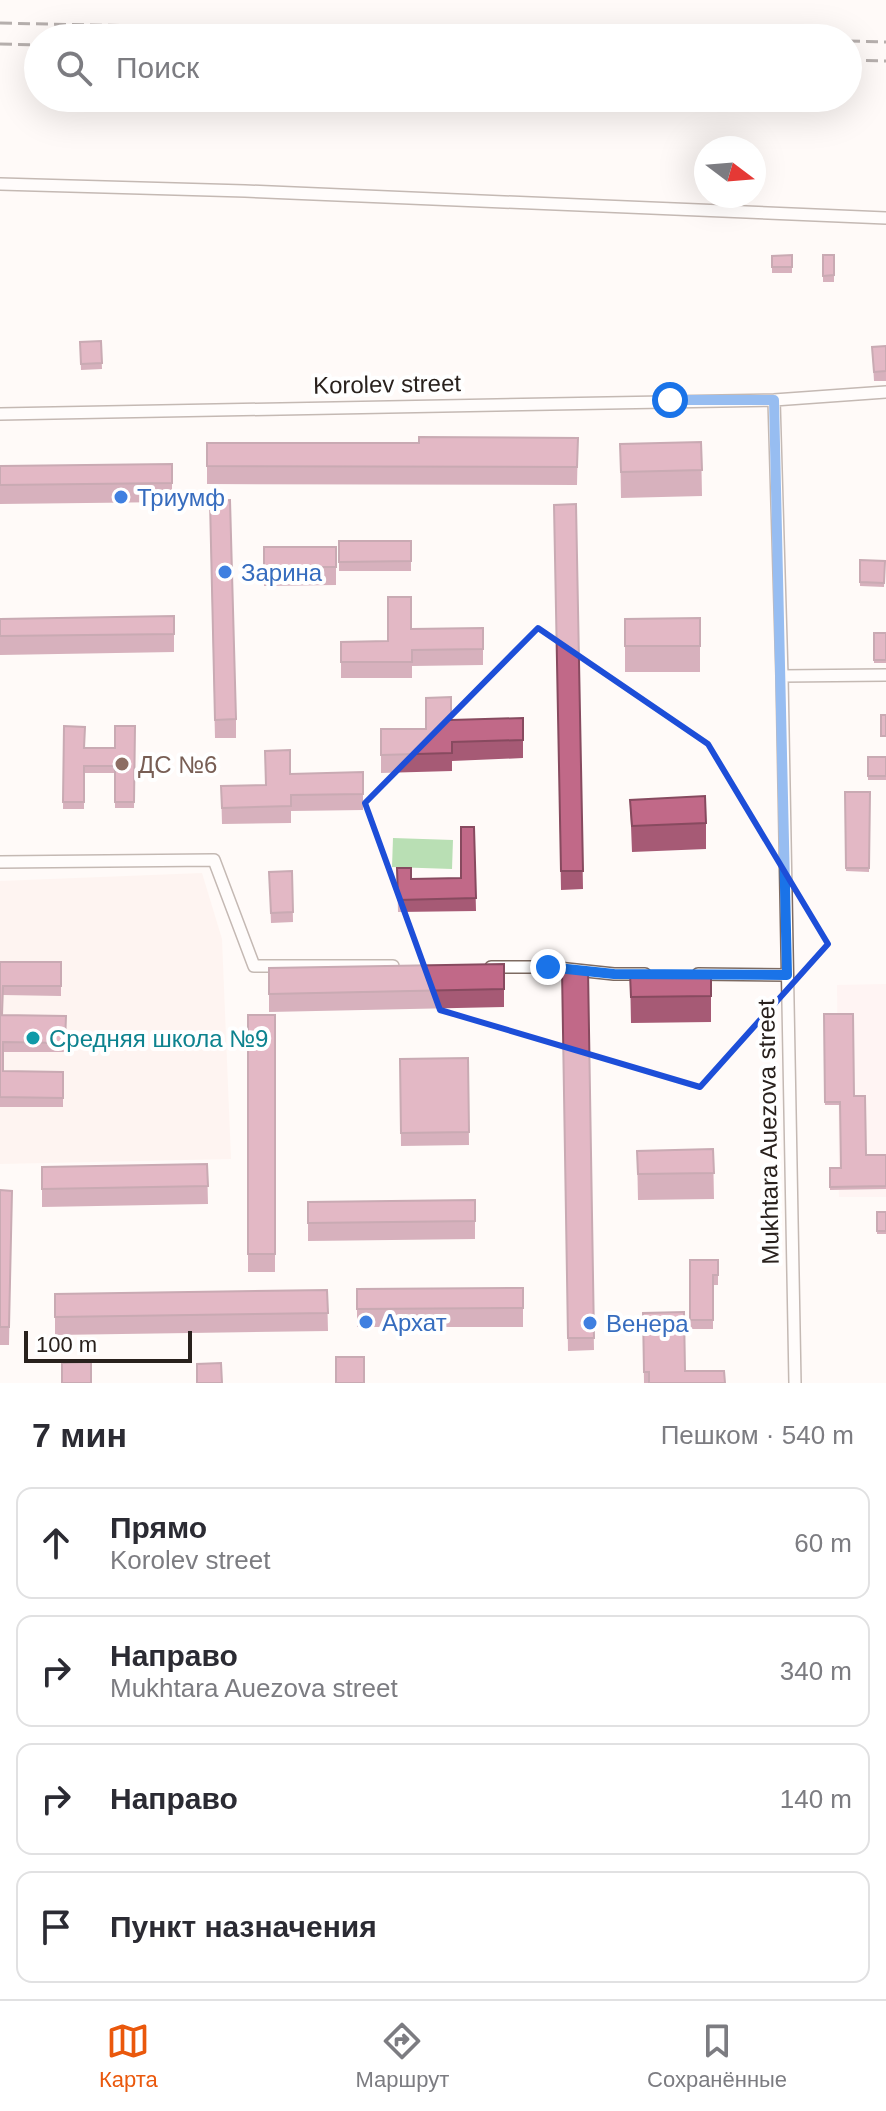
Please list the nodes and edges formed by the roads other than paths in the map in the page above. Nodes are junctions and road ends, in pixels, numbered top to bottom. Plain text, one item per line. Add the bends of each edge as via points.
1 (0, 184) edge
2 (886, 218) edge
3 (886, 392) edge
4 (774, 400) junction
5 (0, 414) edge
6 (886, 675) edge
7 (782, 676) junction
8 (0, 862) edge
9 (409, 967) edge
10 (471, 967) edge
11 (659, 974) edge
12 (688, 974) edge
13 (787, 975) junction
14 (795, 1383) edge

1 - 2 street
3 - 4 street, Korolev street
4 - 5 street, Korolev street
4 - 7 street, Mukhtara Auezova street
6 - 7 street
7 - 13 street, Mukhtara Auezova street
8 - 9 street via 214,860 254,966
10 - 11 street
12 - 13 street
13 - 14 street, Mukhtara Auezova street

